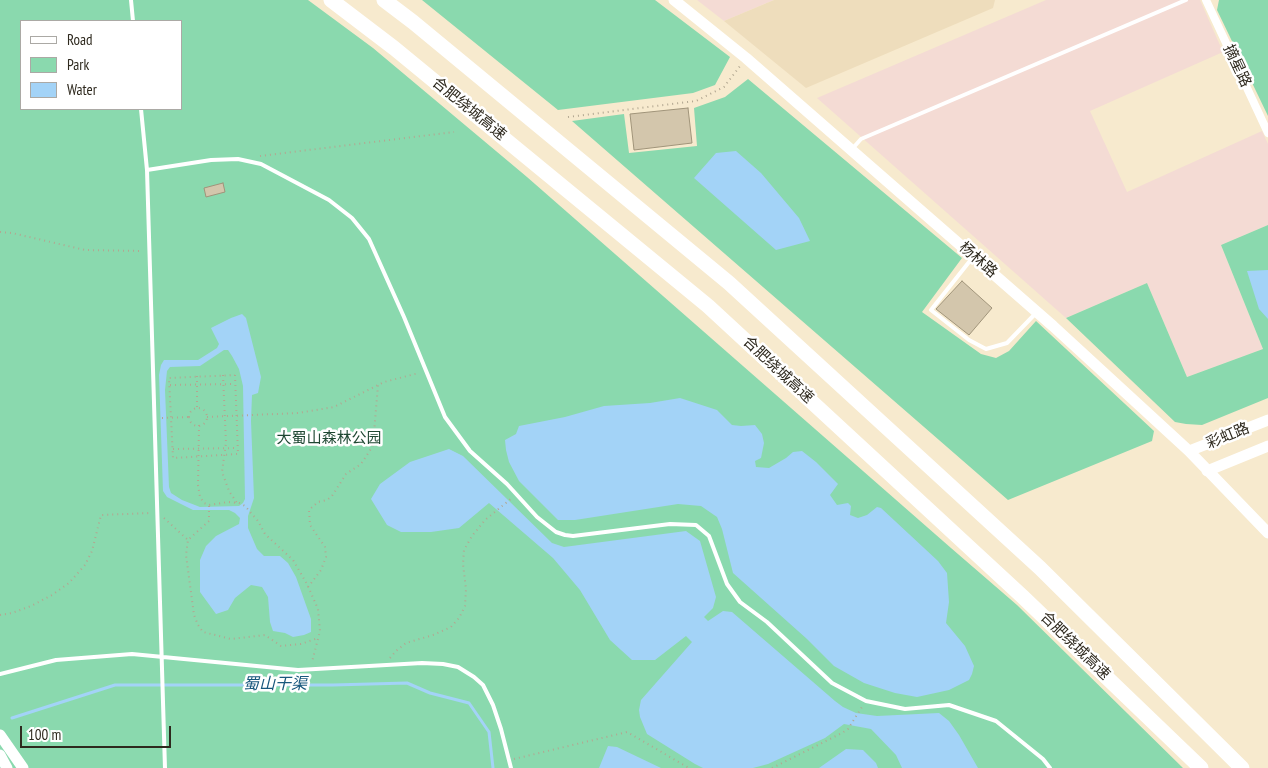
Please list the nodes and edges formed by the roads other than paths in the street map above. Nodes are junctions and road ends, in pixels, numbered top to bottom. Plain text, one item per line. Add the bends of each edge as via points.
1 (131, 0) edge
2 (331, 0) edge
3 (384, 0) edge
4 (674, 0) edge
5 (1186, 0) edge
6 (1206, 0) edge
7 (133, 20) edge
8 (141, 110) edge
9 (1268, 133) edge
10 (852, 149) junction
11 (147, 170) junction
12 (973, 256) junction
13 (1037, 312) junction
14 (1268, 420) edge
15 (1268, 446) edge
16 (1189, 452) junction
17 (1207, 471) junction
18 (1268, 534) edge
19 (162, 657) junction
20 (0, 674) edge
21 (0, 735) edge
22 (0, 755) edge
23 (7, 768) edge
24 (23, 768) edge
25 (165, 768) edge
26 (511, 768) edge
27 (1050, 768) edge
28 (1201, 768) edge
29 (1242, 768) edge

1 - 7 lane
2 - 28 highway, 合肥绕城高速 via 708,306 1024,597
3 - 29 highway, 合肥绕城高速 via 729,283 1040,568
4 - 10 street, 杨林路
5 - 10 lane via 861,139
6 - 9 street, 摘星路
8 - 11 lane
10 - 12 street, 杨林路
11 - 19 lane
11 - 27 lane via 211,160 238,159 262,164 329,200 352,218 369,239 445,417 470,452 508,484 553,530 568,536 670,524 698,526 709,536 727,584 740,602 767,622 832,683 866,701 905,708 949,705 996,721
12 - 13 street, 杨林路
12 - 13 lane via 931,310 986,349 1008,343
13 - 16 street, 杨林路
14 - 16 street, 彩虹路
15 - 17 street, 彩虹路
16 - 17 street, 杨林路
17 - 18 street, 杨林路
19 - 20 lane via 132,654 94,656 56,660
19 - 25 lane
19 - 26 lane via 298,670 422,663 458,667 483,685 501,729
21 - 24 street
22 - 23 street

